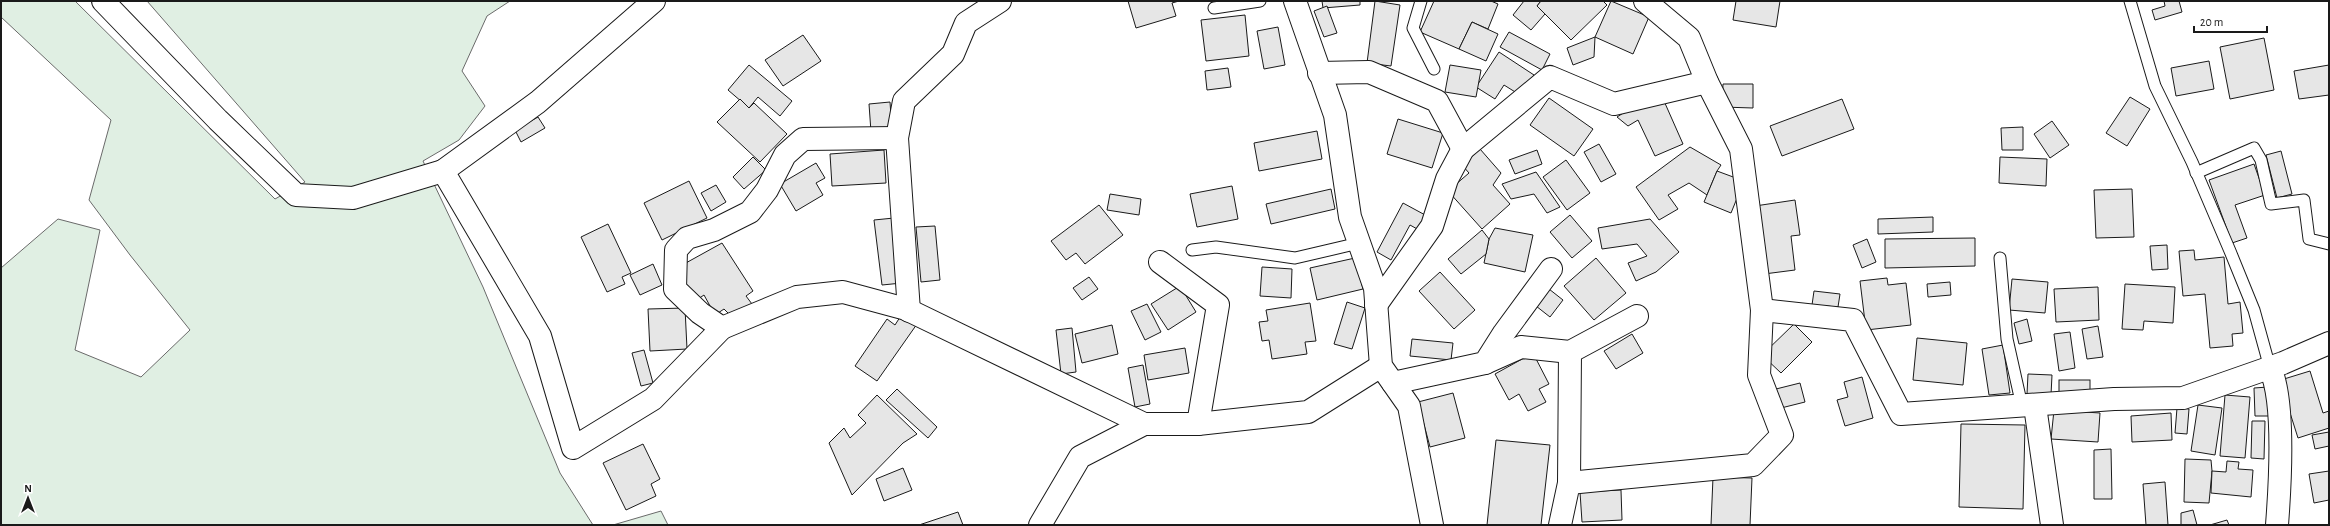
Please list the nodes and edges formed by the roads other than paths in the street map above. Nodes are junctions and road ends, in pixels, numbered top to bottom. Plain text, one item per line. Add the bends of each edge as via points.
1 (103, 1) edge
2 (654, 1) edge
3 (1000, 1) edge
4 (1260, 1) edge
5 (1295, 1) edge
6 (1421, 1) edge
7 (1646, 1) edge
8 (2130, 1) edge
9 (1214, 8) dead end
10 (1434, 69) dead end
11 (1319, 73) junction
12 (1707, 82) junction
13 (897, 138) junction
14 (1464, 149) junction
15 (443, 170) junction
16 (2196, 173) junction
17 (1359, 243) junction
18 (2329, 244) edge
19 (1192, 250) dead end
20 (2000, 258) dead end
21 (1160, 262) dead end
22 (1551, 269) dead end
23 (1376, 305) junction
24 (909, 310) junction
25 (1762, 310) junction
26 (1637, 316) dead end
27 (722, 328) junction
28 (2329, 343) edge
29 (1570, 352) junction
30 (1485, 363) junction
31 (2270, 368) junction
32 (1387, 375) junction
33 (2029, 406) junction
34 (1144, 424) junction
35 (1198, 424) junction
36 (1569, 483) junction
37 (1040, 525) edge
38 (1432, 525) edge
39 (1560, 525) edge
40 (2052, 525) edge
41 (2277, 525) edge

1 - 15 street via 218,120 296,195 353,198
2 - 15 street via 538,102
3 - 13 street via 966,23 952,54 904,101
4 - 9 lane
5 - 11 street
6 - 10 lane via 1413,28
7 - 12 street via 1689,38
8 - 16 lane via 2155,86
11 - 14 street via 1369,72 1437,101
11 - 17 street via 1335,115 1350,218
12 - 14 street via 1614,104 1550,77
12 - 25 street via 1741,149
13 - 24 street
13 - 27 street via 803,139 785,155 767,190 750,212 714,230 687,238 676,250 675,289 700,313
14 - 23 street via 1447,179 1432,226
15 - 27 street via 540,336 573,448 653,399
16 - 18 lane via 2254,148 2261,160 2271,204 2304,200 2309,239
16 - 31 lane via 2254,310
17 - 19 lane via 1295,258 1216,247
17 - 23 street via 1375,288
20 - 33 lane via 2007,339
21 - 35 street via 1218,305
22 - 30 street
23 - 32 street
24 - 27 street via 843,292 797,297
24 - 34 street
25 - 33 street via 1853,320 1901,414
25 - 36 street via 1759,375 1782,436 1752,465
26 - 29 street
28 - 31 street
29 - 30 street via 1521,347
29 - 36 street
30 - 32 street
31 - 33 street via 2183,398
31 - 41 street via 2275,379 2279,431
32 - 35 street via 1308,412
32 - 38 street via 1409,406
33 - 40 street
34 - 35 street
34 - 37 street via 1080,457
36 - 39 street

